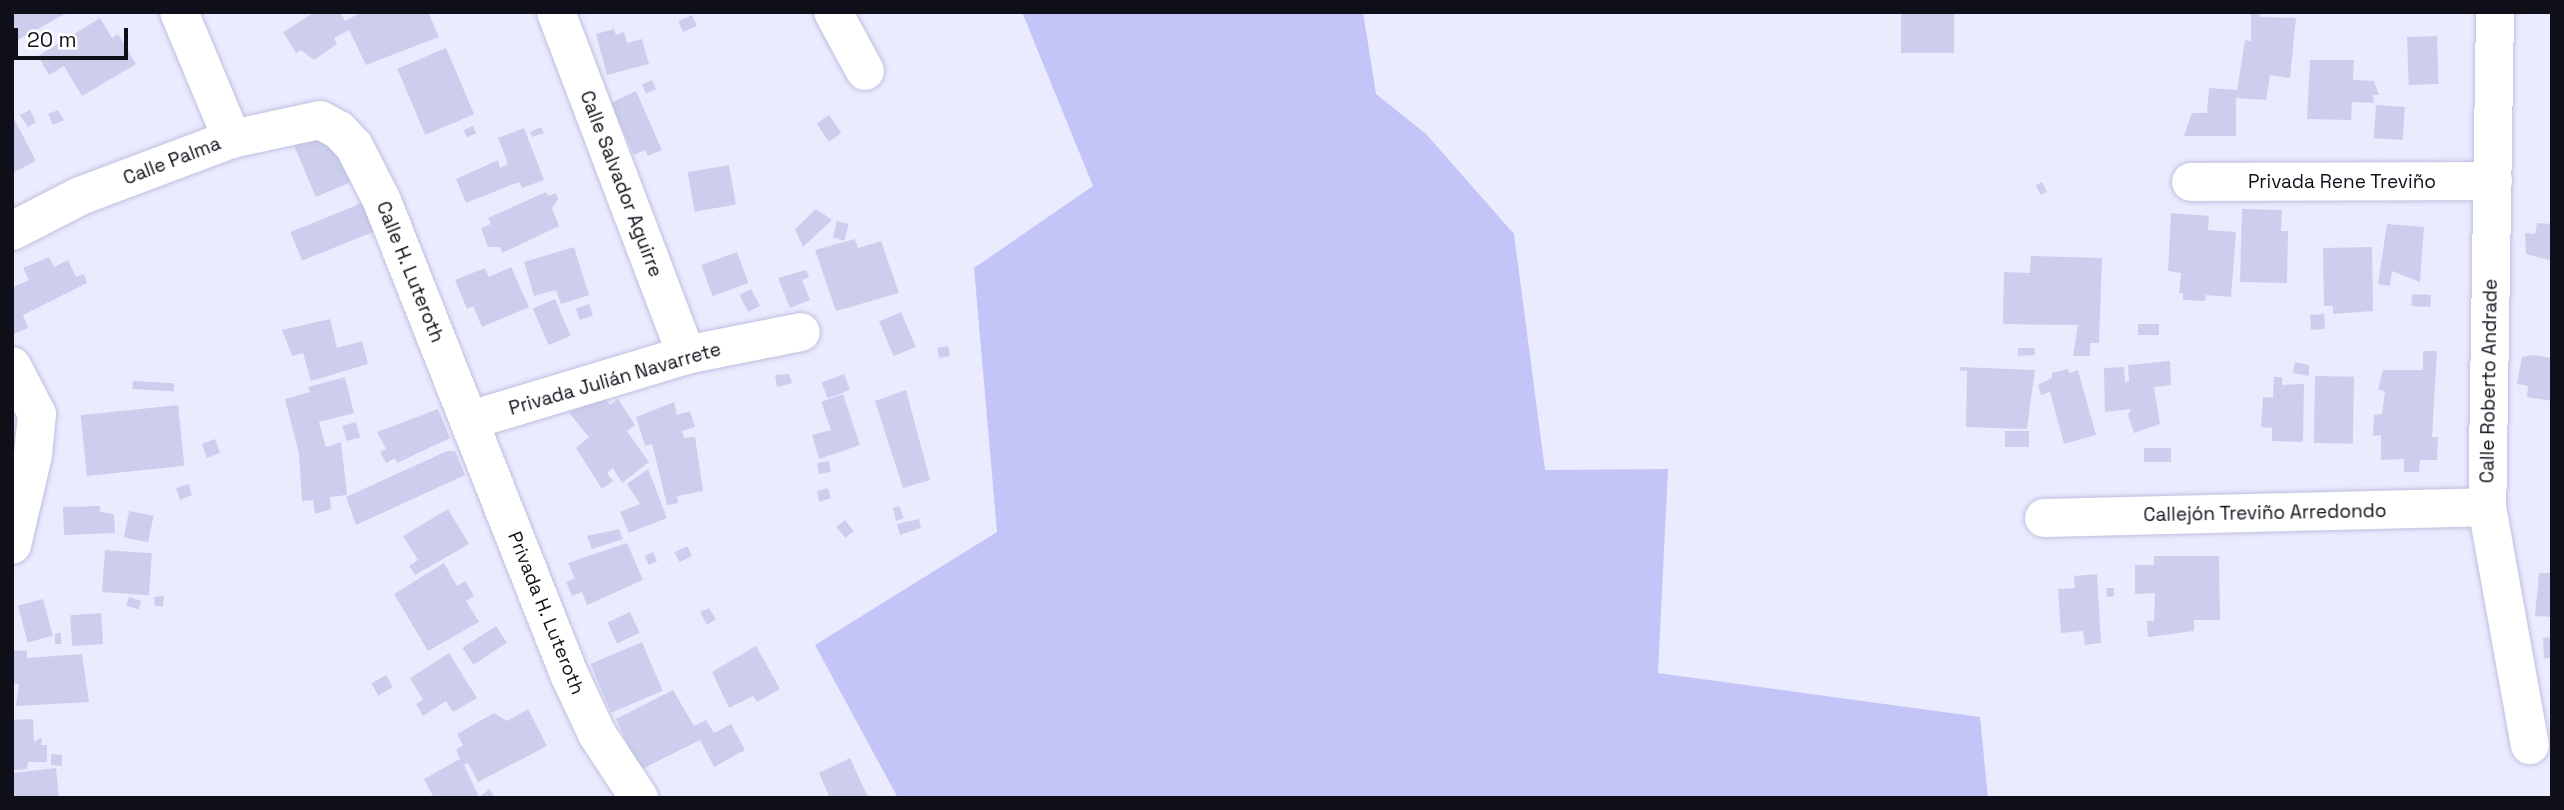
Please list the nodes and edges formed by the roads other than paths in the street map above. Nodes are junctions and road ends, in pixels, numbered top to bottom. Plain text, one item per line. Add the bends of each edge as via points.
1 (180, 12) edge
2 (556, 12) edge
3 (833, 12) edge
4 (2495, 12) edge
5 (865, 71) dead end
6 (338, 130) joint
7 (232, 139) junction
8 (2493, 181) junction
9 (2192, 182) dead end
10 (12, 231) edge
11 (801, 332) dead end
12 (686, 355) junction
13 (12, 366) edge
14 (471, 420) junction
15 (2487, 507) junction
16 (2044, 518) dead end
17 (12, 545) edge
18 (2530, 745) dead end
19 (639, 798) edge

1 - 7 street
2 - 12 street, Calle Salvador Aguirre
3 - 5 street
4 - 8 street, Calle Roberto Andrade
6 - 7 street, Calle Palma via 320,120
6 - 14 street, Calle H. Luteroth via 354,146 382,201
7 - 10 street, Calle Palma via 80,196
8 - 9 street, Privada Rene Treviño
8 - 15 street, Calle Roberto Andrade
11 - 12 street, Privada Julián Navarrete
12 - 14 street, Privada Julián Navarrete
13 - 17 street via 37,414 33,455
14 - 19 street, Privada H. Luteroth via 569,674 597,734
15 - 16 street, Callejón Treviño Arredondo
15 - 18 street, Calle Roberto Andrade

